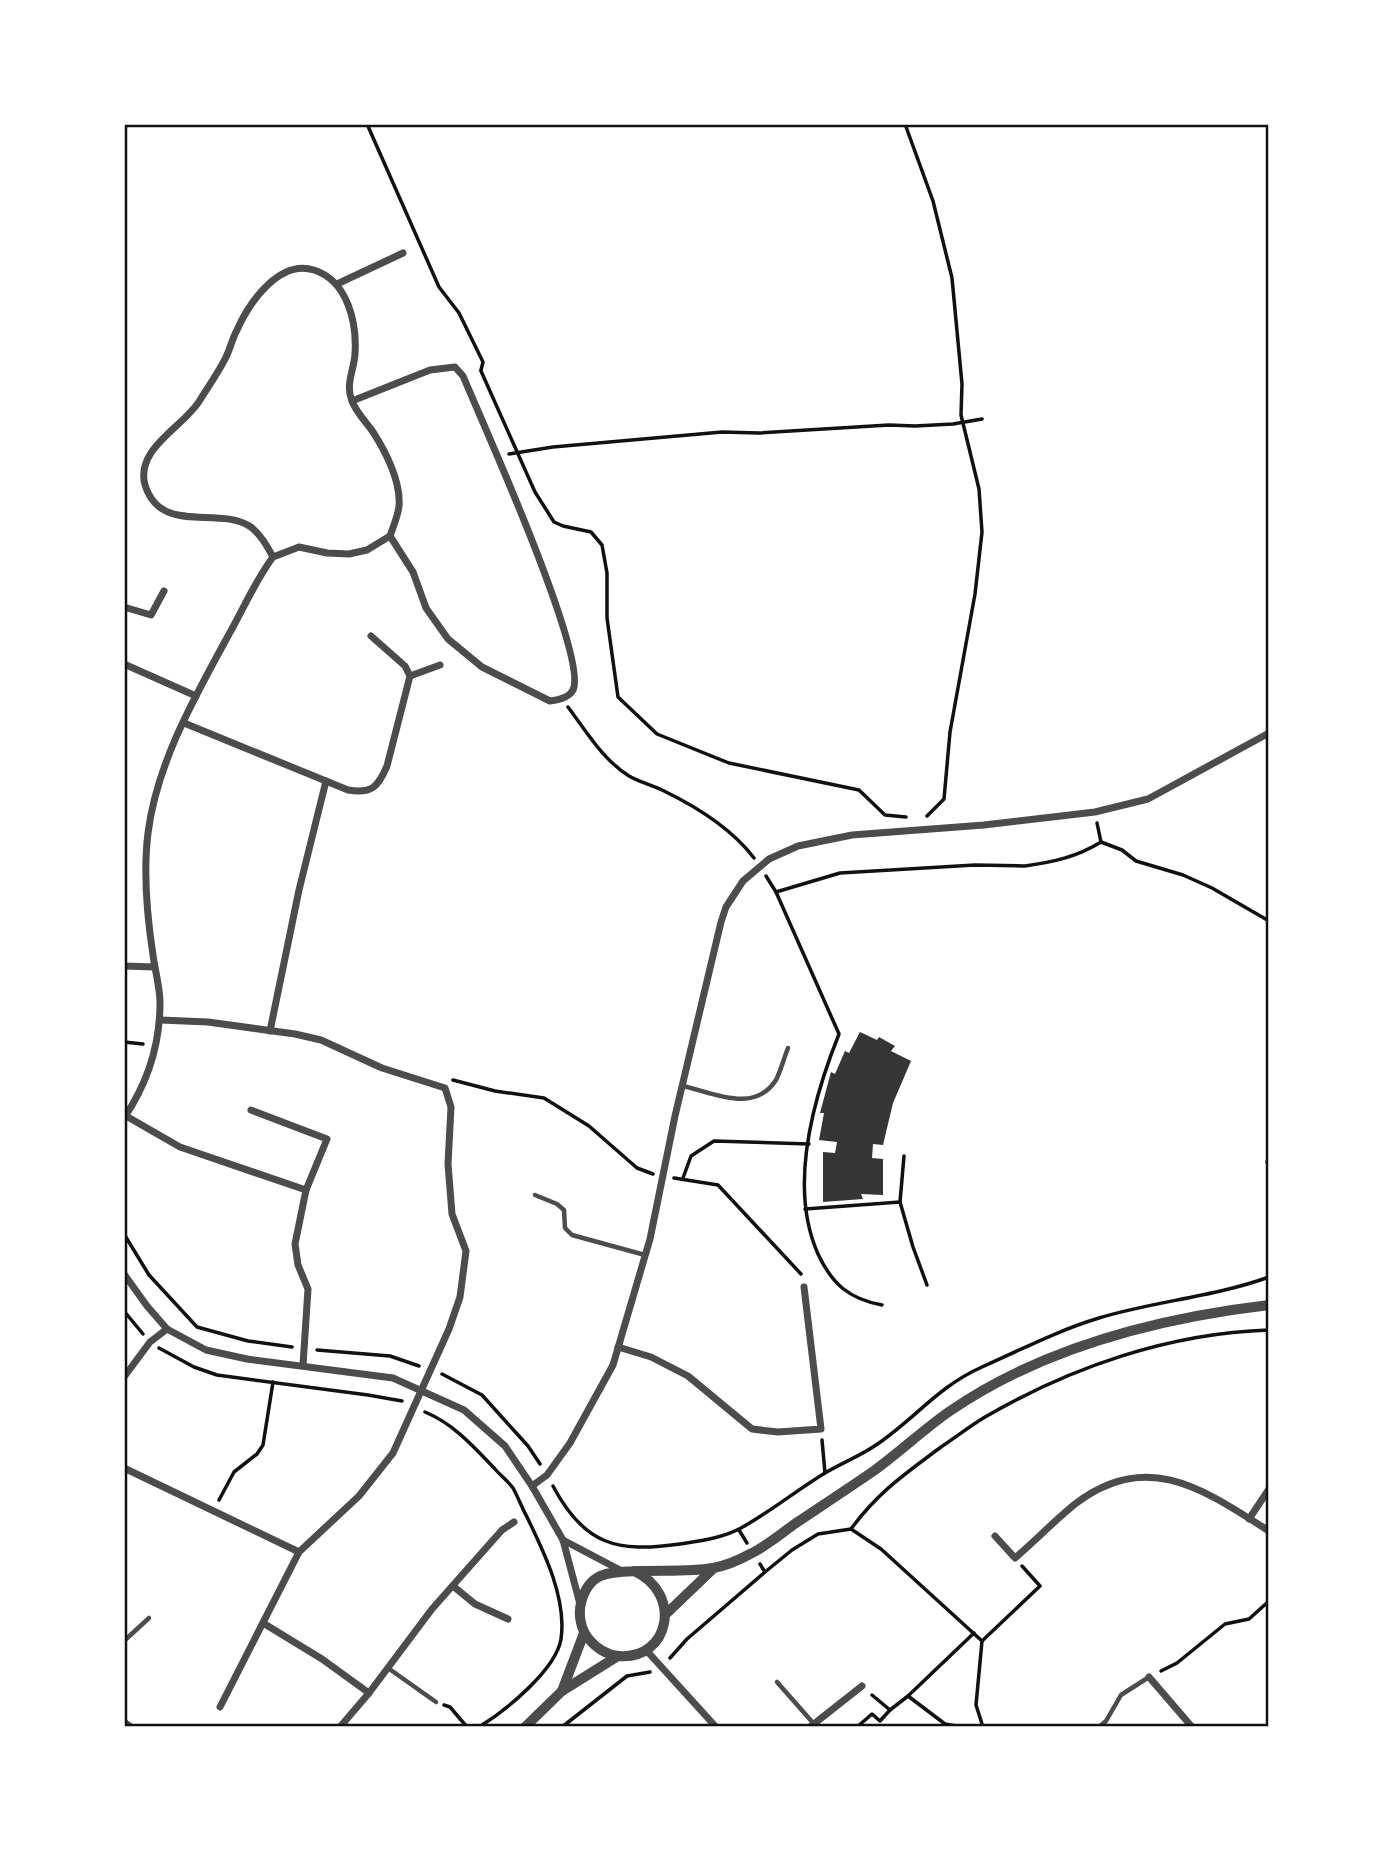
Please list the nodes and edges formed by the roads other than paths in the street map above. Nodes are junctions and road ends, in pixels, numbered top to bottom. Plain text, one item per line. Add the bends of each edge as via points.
1 (403, 253) dead end
2 (337, 284) junction
3 (352, 401) junction
4 (390, 536) junction
5 (273, 557) junction
6 (164, 591) dead end
7 (124, 607) edge
8 (371, 636) dead end
9 (124, 664) edge
10 (440, 665) dead end
11 (410, 676) junction
12 (196, 696) junction
13 (184, 723) junction
14 (1269, 733) edge
15 (326, 781) junction
16 (124, 966) edge
17 (154, 967) junction
18 (160, 1020) junction
19 (270, 1031) junction
20 (788, 1048) dead end
21 (683, 1086) junction
22 (251, 1110) dead end
23 (125, 1117) edge
24 (306, 1190) junction
25 (535, 1195) dead end
26 (646, 1255) junction
27 (124, 1274) edge
28 (804, 1287) dead end
29 (1269, 1305) edge
30 (167, 1329) junction
31 (618, 1347) junction
32 (303, 1365) junction
33 (124, 1377) edge
34 (422, 1391) junction
35 (124, 1468) edge
36 (532, 1486) junction
37 (1269, 1489) edge
38 (1249, 1519) junction
39 (514, 1522) dead end
40 (1269, 1531) edge
41 (995, 1536) dead end
42 (563, 1540) junction
43 (299, 1552) junction
44 (714, 1568) junction
45 (620, 1570) junction
46 (634, 1571) junction
47 (453, 1586) junction
48 (580, 1605) junction
49 (666, 1614) junction
50 (149, 1618) dead end
51 (508, 1619) dead end
52 (263, 1623) junction
53 (584, 1633) junction
54 (124, 1641) edge
55 (646, 1650) junction
56 (618, 1656) junction
57 (387, 1668) junction
58 (1149, 1676) joint
59 (777, 1682) dead end
60 (862, 1686) road end
61 (562, 1691) junction
62 (369, 1693) junction
63 (436, 1702) road end
64 (220, 1707) dead end
65 (124, 1722) edge
66 (812, 1725) edge
67 (131, 1727) edge
68 (340, 1727) edge
69 (525, 1727) edge
70 (716, 1727) edge
71 (1099, 1727) edge
72 (1192, 1727) edge

1 - 2 street
2 - 3 street via 353,322
2 - 5 street via 314,270 296,268 268,284 237,329 198,404 158,443 143,473 155,503 168,512 249,526
3 - 4 street via 375,436 398,488 399,507
3 - 4 street via 438,368 455,367 463,376 535,543 565,634 573,691 550,701 482,667 448,639 426,608 413,572
4 - 5 street via 367,550 349,554 299,547
5 - 12 street
6 - 7 street via 150,615
8 - 11 street
9 - 12 street
10 - 11 street
11 - 15 street via 381,780 373,789 360,792
12 - 13 street
13 - 15 street
13 - 17 street via 158,790 148,832 146,876
14 - 21 street via 1147,799 1095,812 829,838 780,852 759,866 733,894 721,922
15 - 19 street
16 - 17 street
17 - 18 street
18 - 19 street
18 - 23 street via 146,1080
19 - 34 street via 321,1040 382,1068 445,1088 452,1107 448,1164 452,1214 466,1251 460,1297
20 - 21 lane via 775,1080 759,1096 740,1101
21 - 26 street
22 - 24 street via 327,1139
23 - 24 street via 180,1147
24 - 32 street via 295,1244 308,1289
25 - 26 lane via 565,1210 565,1228 572,1235
26 - 31 street
27 - 30 street
28 - 31 street via 821,1429 752,1429 688,1376
29 - 44 street via 1127,1331 989,1386 753,1553
30 - 32 street via 206,1350
30 - 33 street via 150,1342
31 - 36 street via 613,1365 570,1443 547,1475
32 - 34 street via 393,1378
34 - 36 street via 464,1410 505,1446
34 - 43 street via 381,1471
35 - 43 street
36 - 42 street
37 - 38 street
38 - 40 street
38 - 41 street via 1176,1480 1139,1475 1105,1485 1074,1504 1015,1558
39 - 47 street
42 - 45 street
42 - 48 street
43 - 52 street
44 - 46 street
44 - 49 street
45 - 46 street
45 - 48 street via 594,1580
46 - 49 street via 657,1587
47 - 51 street via 475,1604
47 - 57 street
48 - 53 street
49 - 55 street via 663,1628
50 - 54 lane
52 - 62 street
52 - 64 street
53 - 56 street via 593,1644
53 - 61 street
55 - 56 street
55 - 70 street
56 - 61 street
57 - 62 street
57 - 63 lane
58 - 71 lane via 1121,1695
58 - 72 street
59 - 66 lane
60 - 66 street
61 - 69 street
62 - 68 street
65 - 67 street

